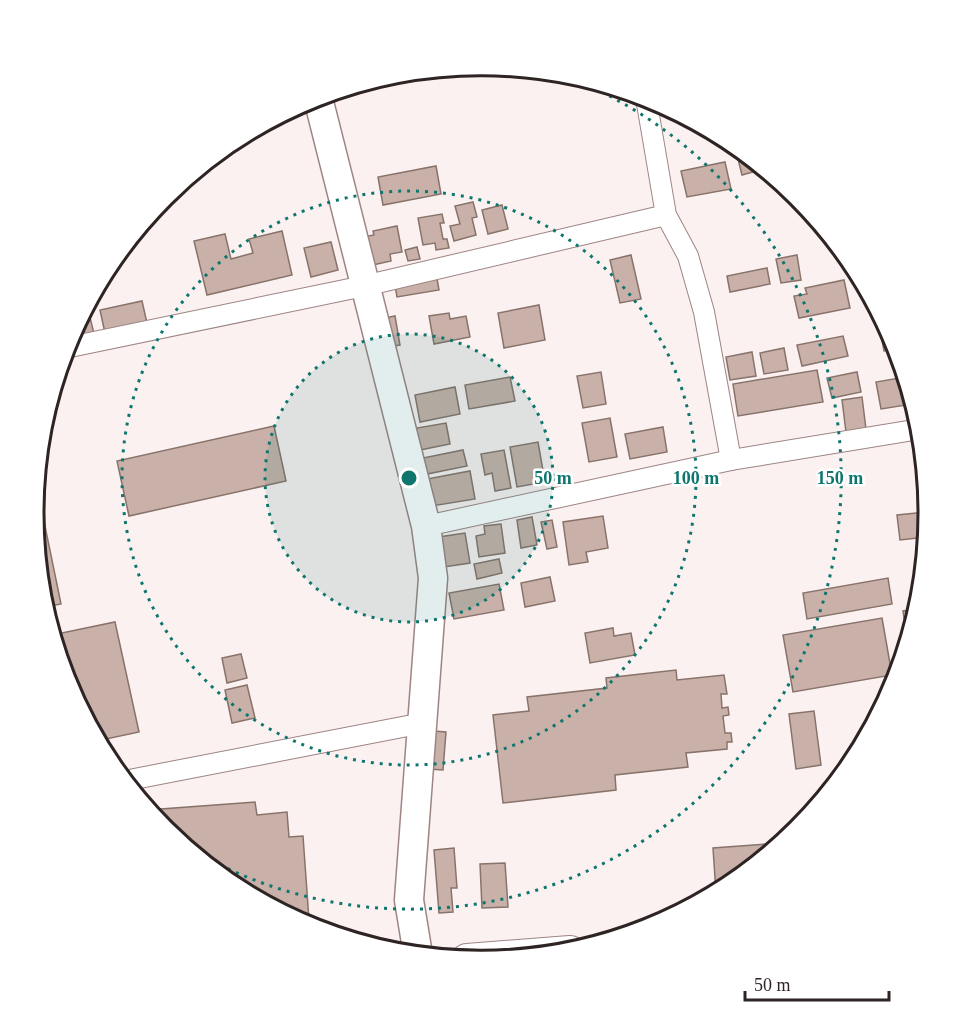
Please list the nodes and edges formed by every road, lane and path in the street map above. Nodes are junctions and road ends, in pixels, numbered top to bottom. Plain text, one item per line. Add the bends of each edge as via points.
1 (320, 107) edge
2 (648, 110) edge
3 (666, 215) junction
4 (364, 286) junction
5 (77, 345) edge
6 (909, 431) edge
7 (730, 460) junction
8 (426, 526) junction
9 (423, 723) junction
10 (133, 779) edge
11 (417, 946) edge

1 - 4 street
2 - 3 street
3 - 4 street
3 - 7 street via 688,256 704,312
4 - 5 street
4 - 8 street
6 - 7 street
7 - 8 street
8 - 9 street via 433,578
9 - 10 street
9 - 11 street via 409,900

